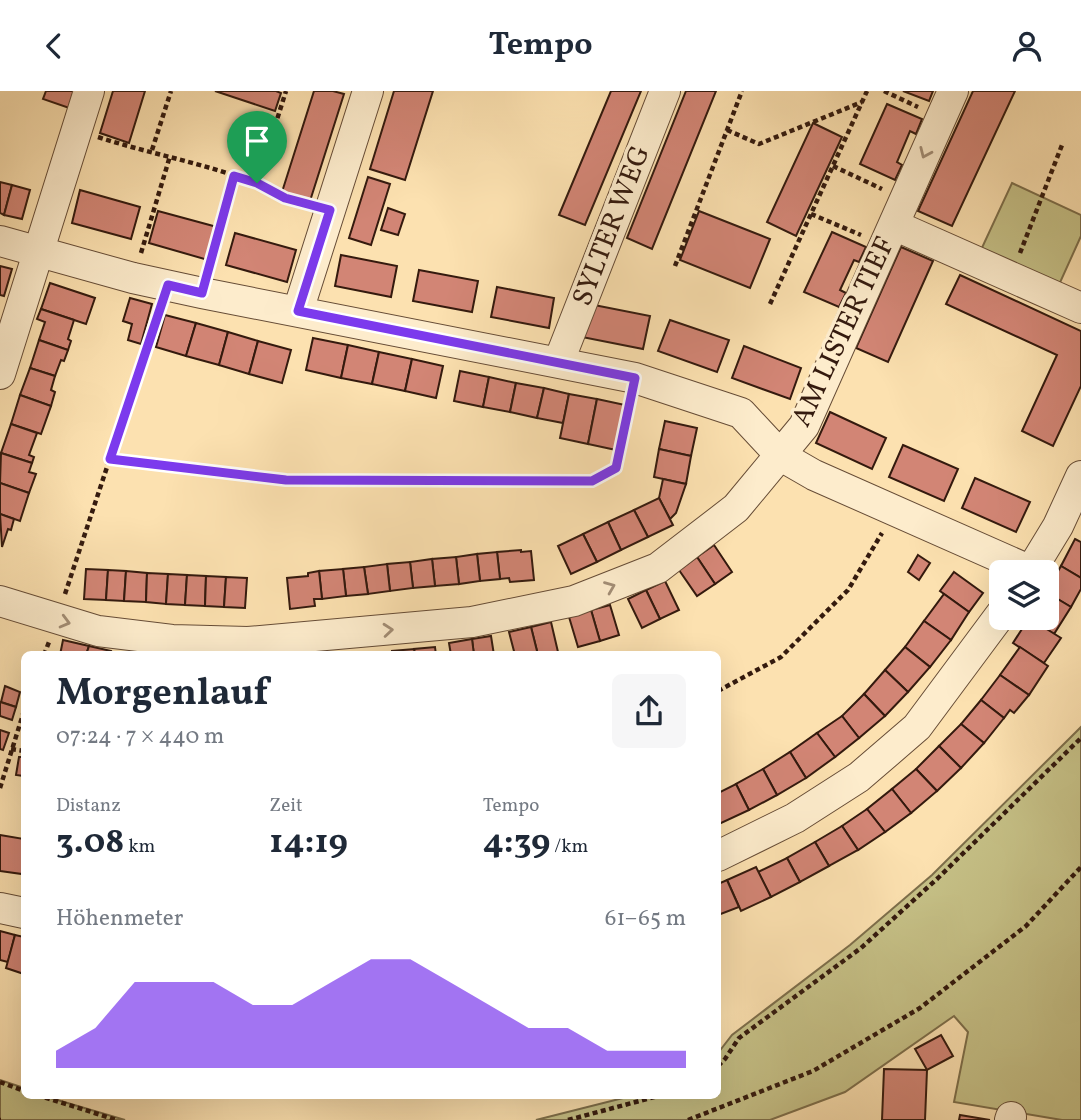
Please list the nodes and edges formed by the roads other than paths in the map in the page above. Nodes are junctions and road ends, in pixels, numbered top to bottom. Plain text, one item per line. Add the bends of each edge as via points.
1 (89, 91) edge
2 (368, 91) edge
3 (665, 91) edge
4 (947, 104) edge
5 (894, 223) junction
6 (0, 241) edge
7 (38, 251) junction
8 (1081, 308) edge
9 (298, 311) junction
10 (559, 361) junction
11 (0, 373) edge
12 (781, 456) junction
13 (1081, 476) edge
14 (1004, 560) edge
15 (1037, 560) edge
16 (0, 601) edge
17 (989, 630) edge
18 (721, 855) edge
19 (0, 908) edge
20 (21, 912) edge

1 - 7 street
2 - 9 street
3 - 10 street, SYLTER WEG
4 -> 5 street, AM LISTER TIEF
5 - 8 street
5 - 12 street, AM LISTER TIEF via 804,426
6 - 7 street
7 - 9 street via 134,278
7 - 11 street
9 - 10 street
10 - 12 street via 635,378 741,413
12 - 14 street
16 -> 12 street, AM LISTER TIEF via 98,631 172,640 248,642 472,622 574,601 658,568 736,508
13 - 15 street
17 - 18 street via 917,727 859,776 795,818
19 - 20 street

